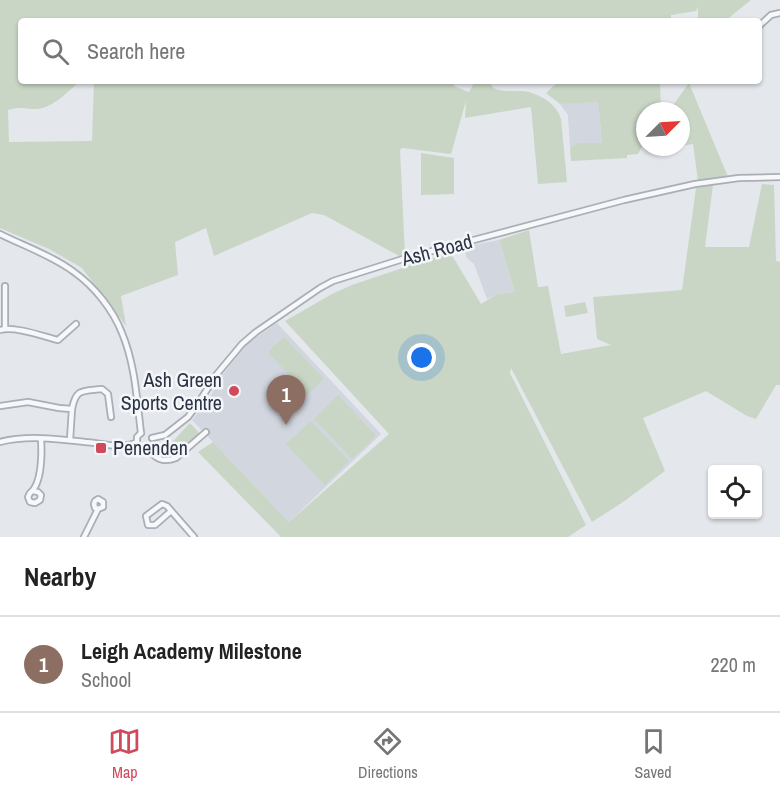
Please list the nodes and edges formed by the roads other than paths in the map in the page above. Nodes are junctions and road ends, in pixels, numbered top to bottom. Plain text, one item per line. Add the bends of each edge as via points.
1 (780, 13) edge
2 (762, 23) edge
3 (780, 177) edge
4 (0, 234) edge
5 (5, 285) dead end
6 (76, 324) dead end
7 (2, 329) edge
8 (0, 406) edge
9 (72, 409) junction
10 (111, 417) dead end
11 (206, 432) dead end
12 (141, 433) junction
13 (152, 438) junction
14 (41, 439) junction
15 (70, 440) junction
16 (0, 442) edge
17 (136, 442) junction
18 (144, 448) junction
19 (33, 491) dead end
20 (98, 509) dead end
21 (171, 511) junction
22 (84, 537) edge
23 (194, 537) edge

1 - 2 street
3 - 13 street, Ash Road via 722,180 624,200 333,281 256,332 217,374 188,417 165,435
4 - 12 street via 75,272 109,310 128,353
5 - 7 street
6 - 7 street via 58,340
8 - 9 street via 28,402
9 - 10 street via 79,392 102,388 108,394
9 - 15 street
11 - 18 street via 170,461 155,458
12 - 13 street
12 - 17 street
13 - 18 street via 152,444
14 - 15 street
14 - 16 street
14 - 19 street via 41,463
15 - 17 street via 120,446
17 - 18 street
20 - 22 street
21 - 21 street via 162,504 146,516 148,525 155,525
21 - 23 street

